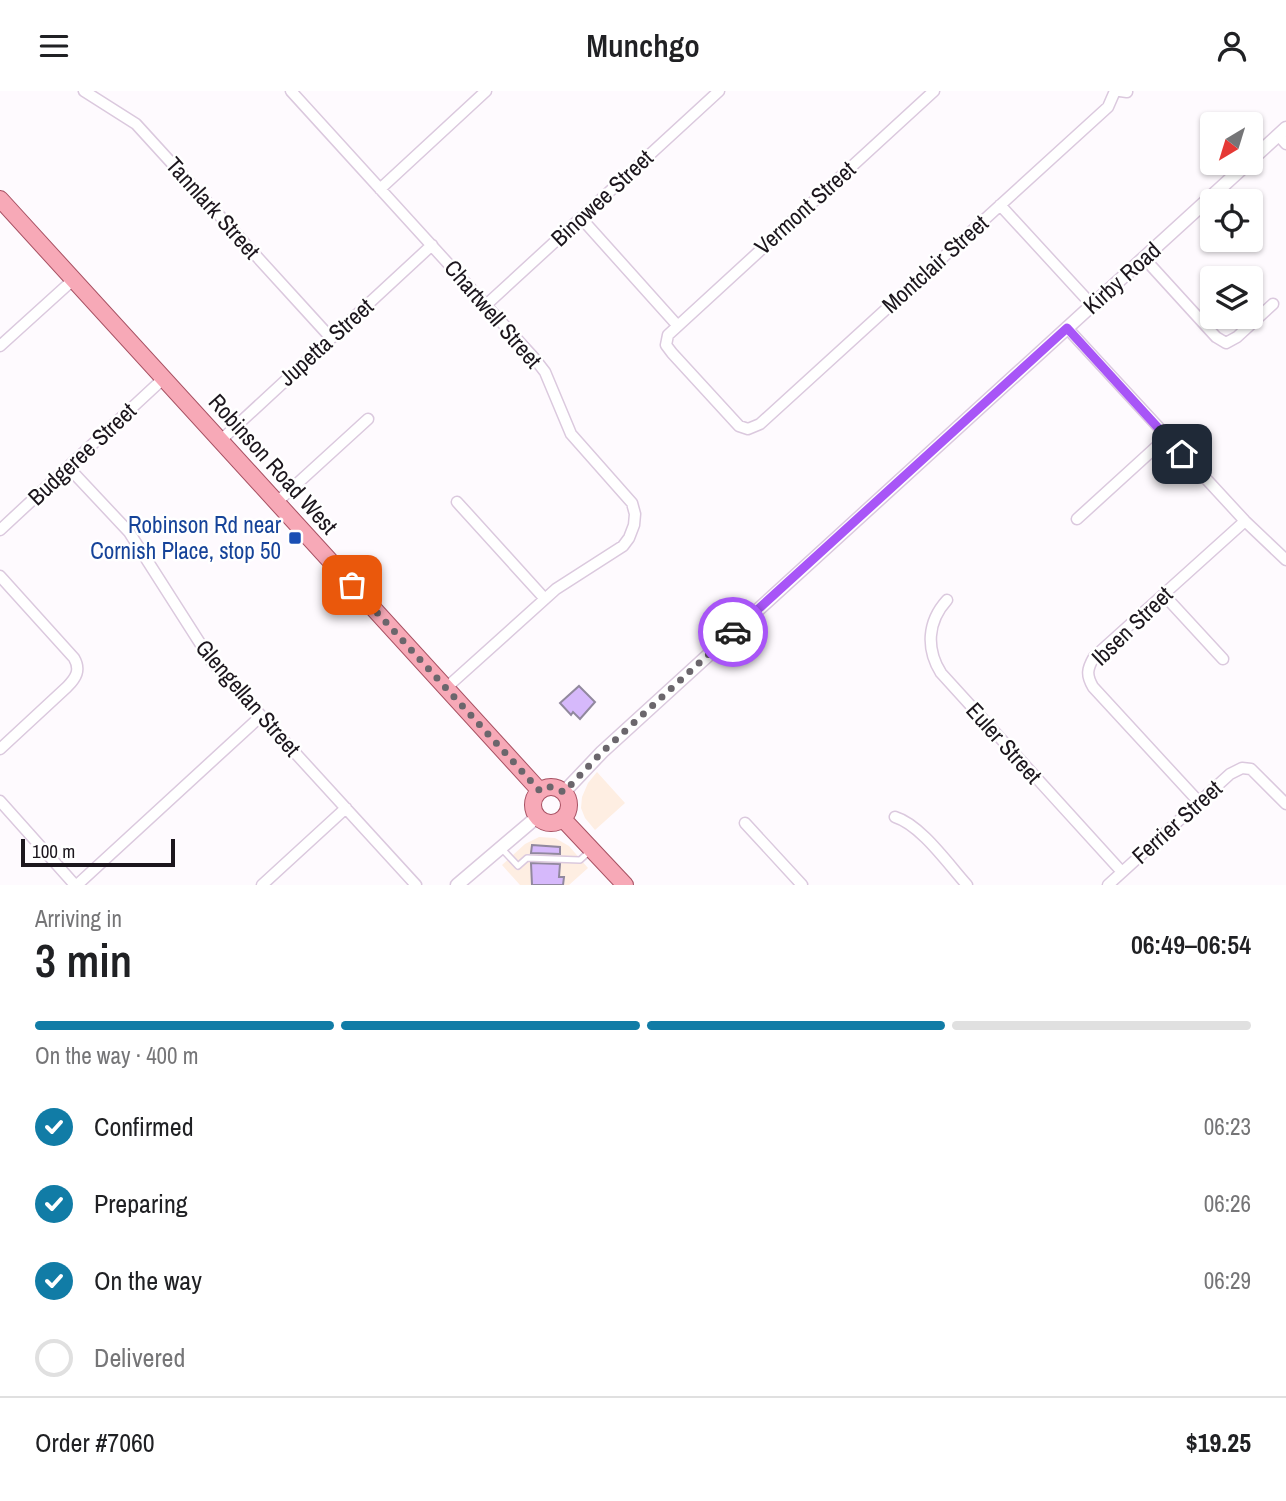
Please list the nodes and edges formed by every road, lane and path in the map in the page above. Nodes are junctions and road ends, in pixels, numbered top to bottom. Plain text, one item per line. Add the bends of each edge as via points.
1 (84, 91) edge
2 (290, 91) edge
3 (486, 91) edge
4 (719, 91) edge
5 (934, 91) edge
6 (1117, 91) edge
7 (1127, 92) edge
8 (1283, 136) edge
9 (1264, 150) edge
10 (1235, 175) edge
11 (380, 189) junction
12 (0, 199) edge
13 (1000, 205) junction
14 (581, 218) junction
15 (432, 245) junction
16 (1144, 258) junction
17 (74, 279) junction
18 (1273, 304) dead end
19 (486, 305) junction
20 (1092, 305) junction
21 (677, 325) junction
22 (1067, 328) junction
23 (331, 338) junction
24 (0, 346) edge
25 (164, 378) junction
26 (368, 419) dead end
27 (1167, 437) junction
28 (220, 441) junction
29 (68, 467) junction
30 (277, 502) junction
31 (457, 502) dead end
32 (1076, 519) dead end
33 (1245, 521) junction
34 (0, 530) edge
35 (1286, 560) edge
36 (0, 576) edge
37 (1164, 595) junction
38 (545, 599) junction
39 (947, 600) dead end
40 (1223, 659) dead end
41 (446, 688) junction
42 (261, 716) junction
43 (0, 749) edge
44 (540, 791) junction
45 (564, 792) junction
46 (0, 801) edge
47 (1199, 802) junction
48 (1286, 804) edge
49 (346, 808) junction
50 (537, 817) junction
51 (895, 817) dead end
52 (563, 818) junction
53 (745, 823) dead end
54 (500, 846) junction
55 (592, 849) junction
56 (1122, 872) junction
57 (76, 885) edge
58 (262, 885) edge
59 (416, 885) edge
60 (457, 885) edge
61 (625, 885) edge
62 (802, 885) edge
63 (967, 885) edge
64 (1108, 885) edge

1 - 23 street, Tannlark Street via 136,124
2 - 11 street, Chartwell Street
3 - 11 street
4 - 14 street, Binowee Street
5 - 21 street, Vermont Street
6 - 7 street, Montclair Street
6 - 13 street, Montclair Street via 1108,107
8 - 9 street, Kirby Road
10 - 16 street, Kirby Road
11 - 15 street, Chartwell Street
12 - 17 main road, Robinson Road West
13 - 20 street
13 - 21 street, Montclair Street via 760,424 748,429 733,421 668,349 666,338
14 - 19 street, Binowee Street
14 - 21 street
15 - 19 street, Chartwell Street
15 - 23 street, Jupetta Street
16 - 18 street via 1226,343
16 - 20 street, Kirby Road
17 - 24 street
17 - 25 main road, Robinson Road West
19 - 38 street, Chartwell Street via 541,366 571,434 625,493 635,514 626,543
20 - 22 street, Kirby Road
22 - 27 street
22 - 45 street, Kirby Road via 622,733
23 - 28 street, Jupetta Street
25 - 28 main road, Robinson Road West
25 - 29 street, Budgeree Street
26 - 30 street
27 - 32 street
27 - 33 street
28 - 30 main road, Robinson Road West
29 - 34 street, Budgeree Street
29 - 42 street, Glengellan Street via 129,532 204,652
30 - 41 main road, Robinson Road West
31 - 38 street
33 - 35 street
33 - 37 street, Ibsen Street
36 - 43 street via 74,658 78,669 67,687
37 - 40 street
37 - 47 street, Ibsen Street via 1094,657 1087,668 1088,678
38 - 41 street, Chartwell Street
39 - 56 street, Euler Street via 933,619 930,648 941,673
41 - 44 main road, Robinson Road West
42 - 49 street, Glengellan Street
42 - 57 street
44 - 45 main road via 550,787
44 - 50 main road via 533,805
45 - 52 main road via 569,802
46 - 57 street
47 - 48 street, Ferrier Street via 1242,768 1251,769
47 - 56 street, Ferrier Street
49 - 58 street
49 - 59 street, Glengellan Street
50 - 52 main road via 550,823
50 - 54 street
51 - 63 street via 916,829
52 - 55 main road
53 - 62 street
54 - 55 lane via 518,866 527,857 580,860
54 - 60 street
55 - 61 main road
56 - 64 street, Ferrier Street

